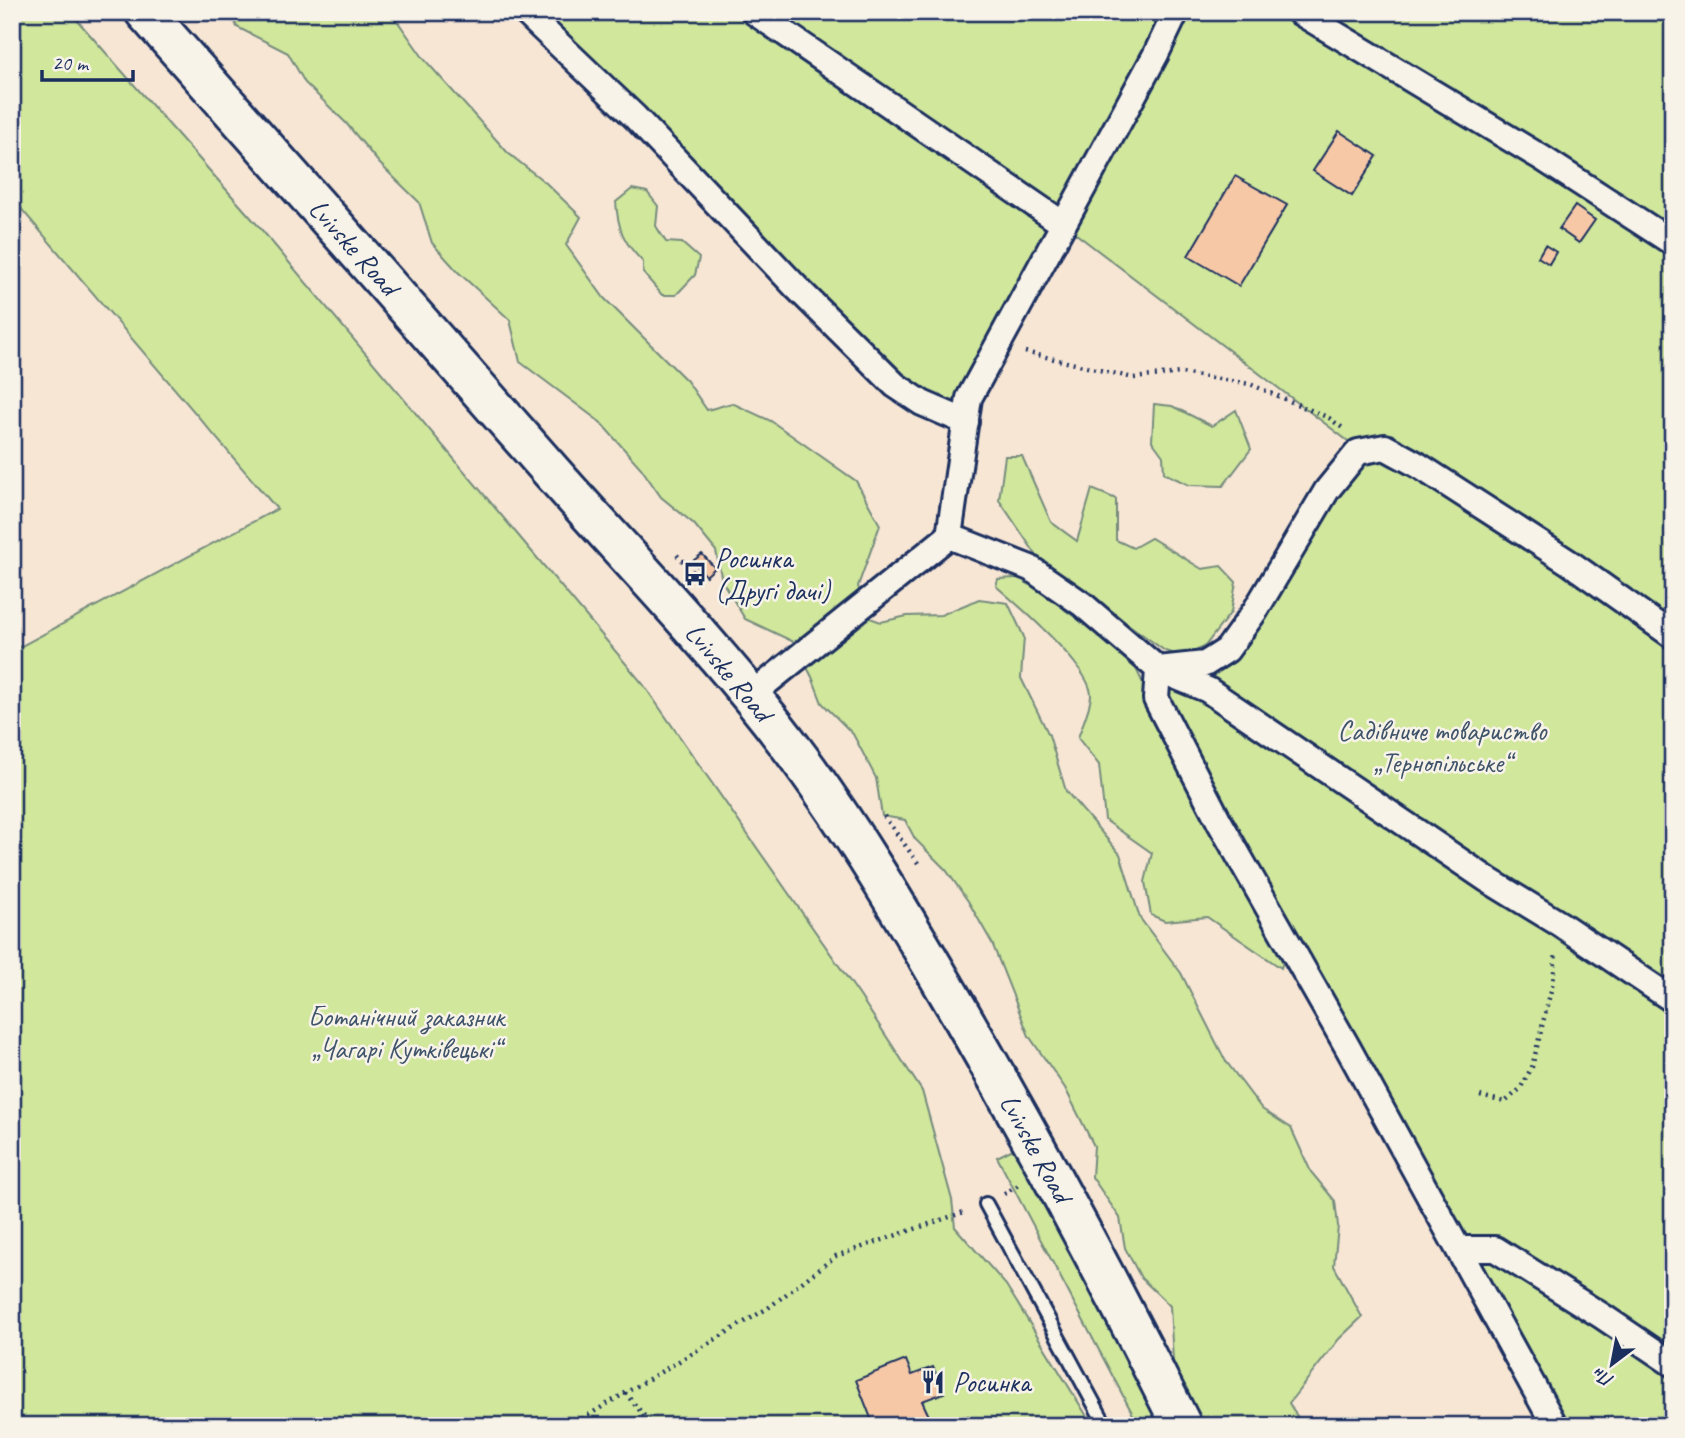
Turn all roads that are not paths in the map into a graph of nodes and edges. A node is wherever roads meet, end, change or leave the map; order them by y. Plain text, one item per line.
1 (145, 12) edge
2 (525, 12) edge
3 (754, 12) edge
4 (1176, 12) edge
5 (1299, 12) edge
6 (1063, 224) junction
7 (1673, 243) edge
8 (965, 422) junction
9 (949, 536) junction
10 (1673, 636) edge
11 (1158, 669) junction
12 (750, 696) junction
13 (1673, 1000) edge
14 (986, 1205) road end
15 (1459, 1249) junction
16 (1673, 1364) edge
17 (1107, 1426) edge
18 (1182, 1426) edge
19 (1555, 1426) edge

1 - 12 highway, Lvivske Road
2 - 8 street
3 - 6 street
4 - 6 street
5 - 7 street
6 - 8 street
8 - 9 street
9 - 11 street
9 - 12 street
10 - 11 street
11 - 13 street
11 - 15 street
12 - 18 highway, Lvivske Road
14 - 17 lane
15 - 16 street
15 - 19 street

